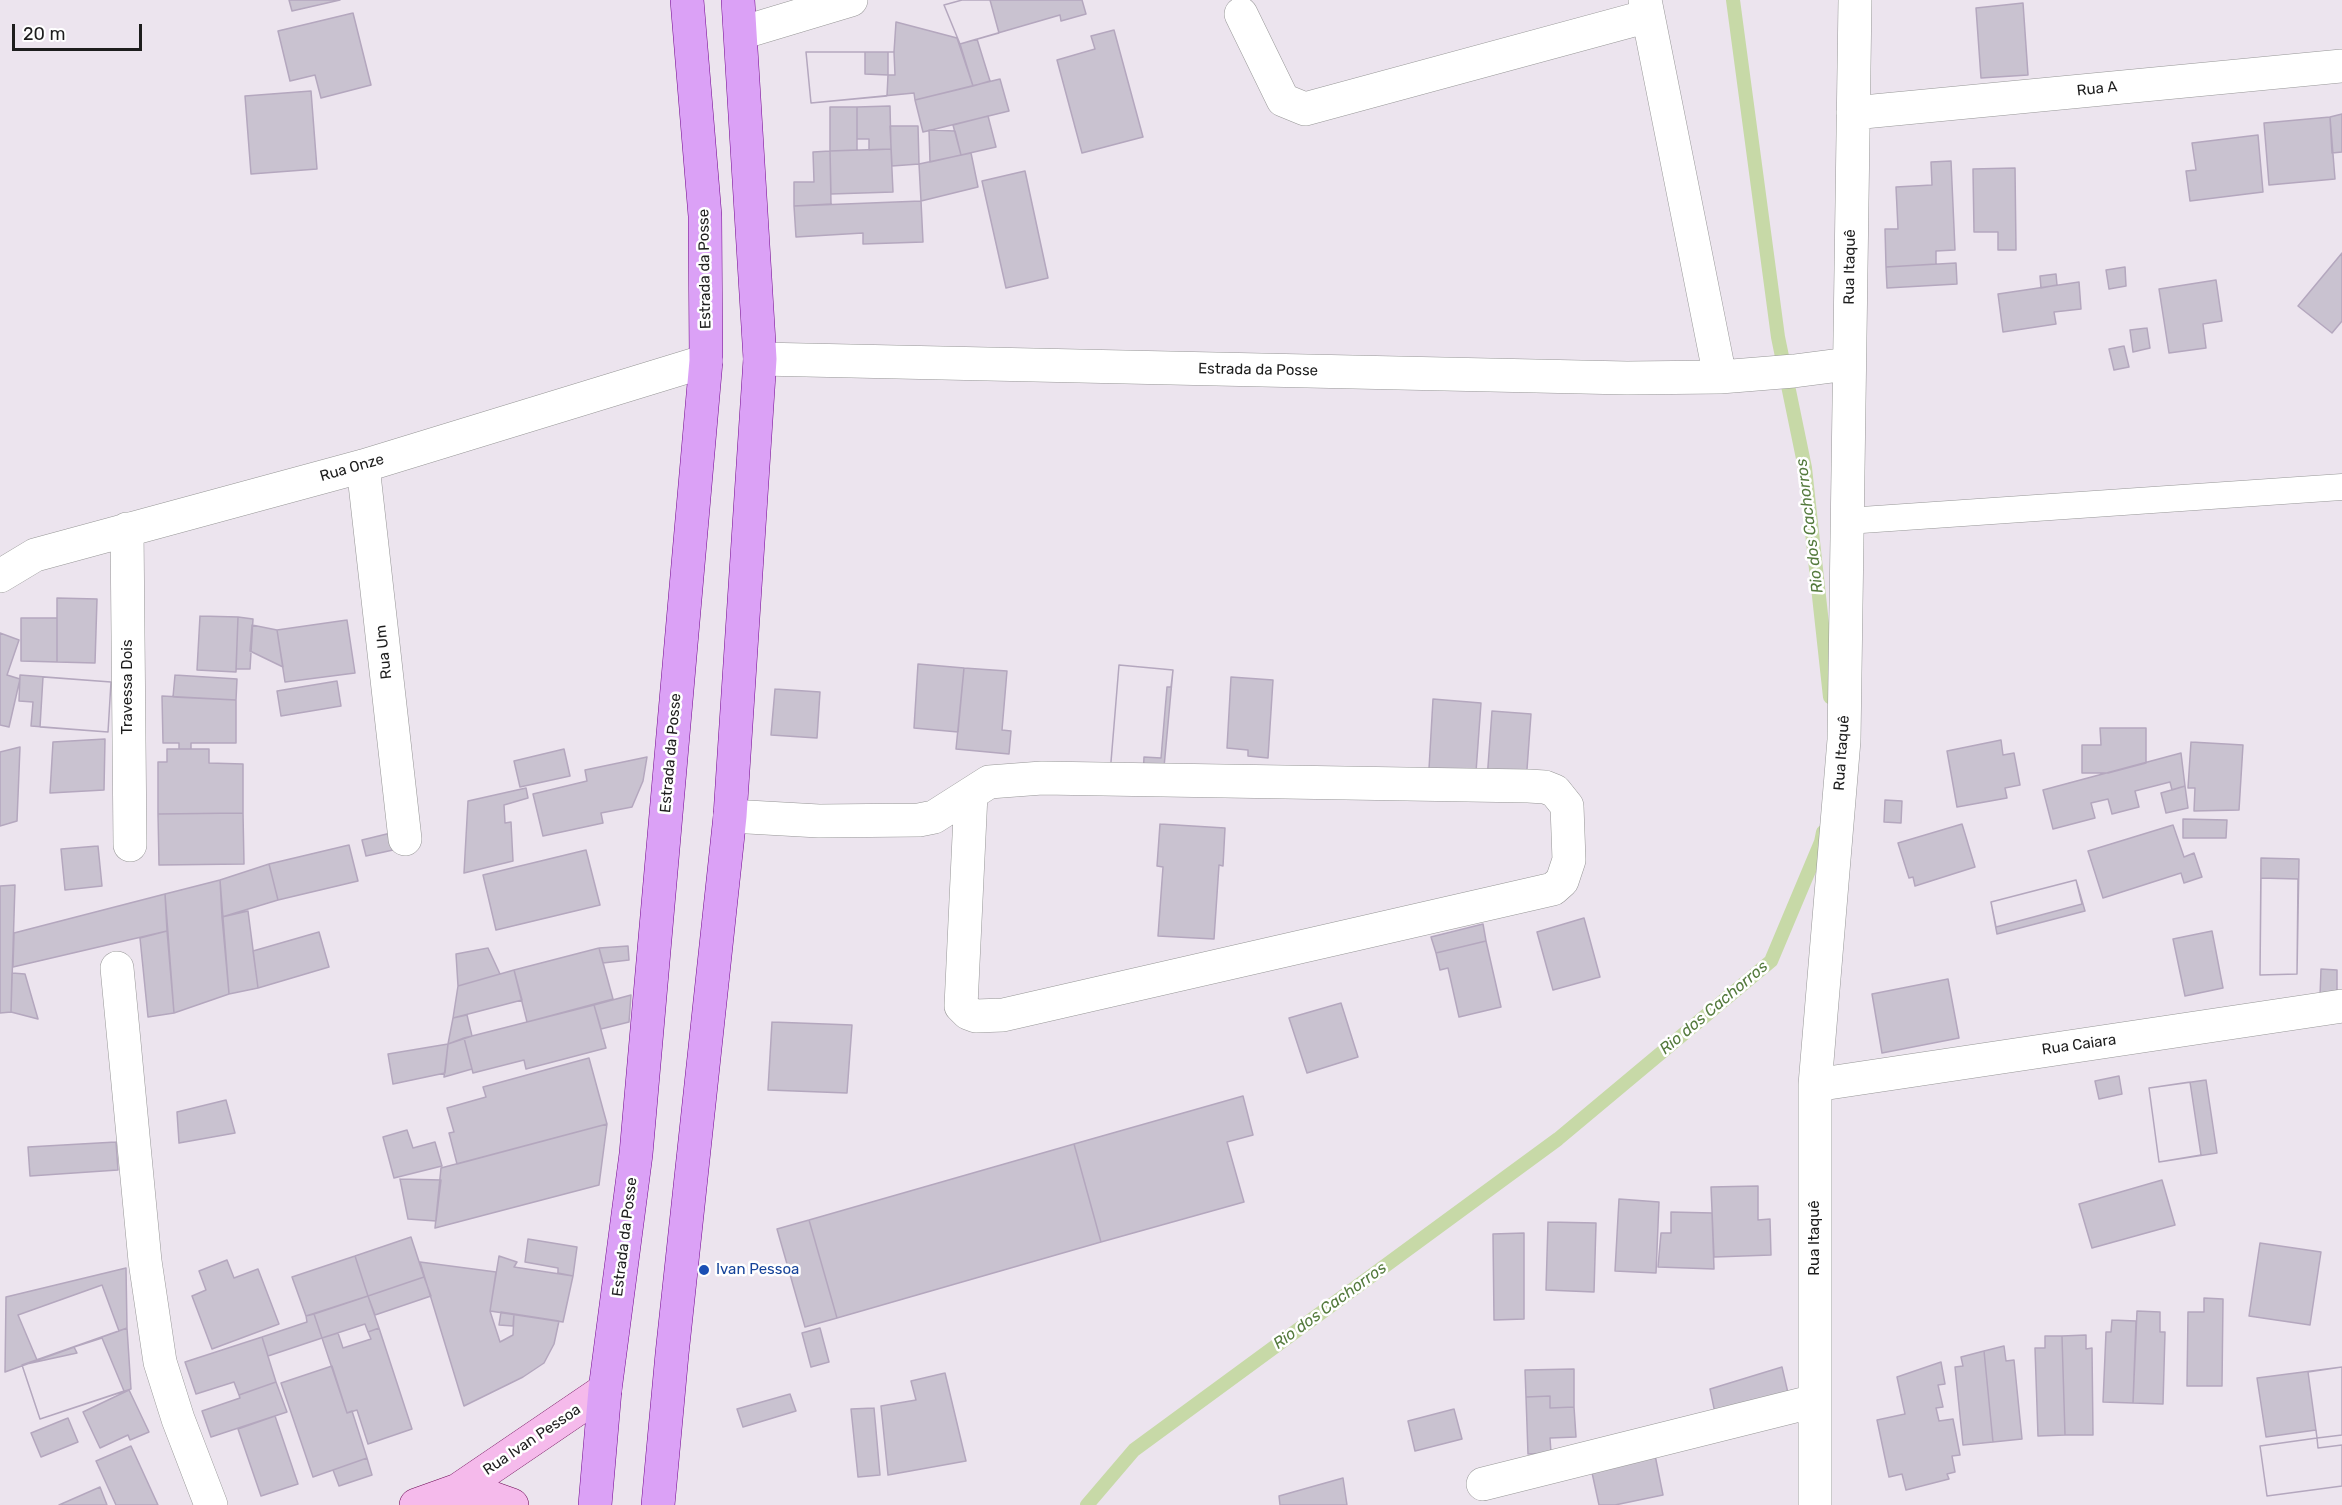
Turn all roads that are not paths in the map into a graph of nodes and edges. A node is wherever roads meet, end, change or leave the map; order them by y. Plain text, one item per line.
1 (687, 0) edge
2 (738, 0) edge
3 (851, 0) edge
4 (1855, 0) edge
5 (1647, 8) edge
6 (1241, 14) dead end
7 (741, 33) junction
8 (2342, 66) edge
9 (1853, 113) junction
10 (760, 359) junction
11 (706, 361) junction
12 (1848, 364) junction
13 (1720, 377) junction
14 (363, 465) junction
15 (2342, 487) edge
16 (1847, 521) junction
17 (127, 529) junction
18 (0, 576) edge
19 (971, 794) junction
20 (730, 816) junction
21 (405, 839) dead end
22 (130, 845) dead end
23 (117, 968) dead end
24 (2342, 1006) edge
25 (1815, 1085) junction
26 (605, 1390) junction
27 (1815, 1401) junction
28 (1483, 1484) dead end
29 (458, 1490) junction
30 (211, 1505) edge
31 (417, 1505) edge
32 (512, 1505) edge
33 (596, 1505) edge
34 (658, 1505) edge
35 (1815, 1505) edge

1 - 11 main road, Estrada da Posse
2 - 7 main road
3 - 7 street
4 - 9 street, Rua Itaquê
5 - 6 street
5 - 13 street
7 - 10 main road
8 - 9 street, Rua A
9 - 12 street, Rua Itaquê
10 - 13 street, Estrada da Posse
10 - 20 main road
11 - 14 street, Rua Onze
11 - 26 main road, Estrada da Posse
12 - 13 street, Estrada da Posse
12 - 16 street, Rua Itaquê
14 - 17 street, Rua Onze
14 - 21 street, Rua Um
15 - 16 lane
16 - 25 street, Rua Itaquê
17 - 18 street, Rua Onze
17 - 22 street, Travessa Dois
19 - 19 street
19 - 20 street
20 - 34 main road
23 - 30 street
24 - 25 street, Rua Caiara
25 - 27 street, Rua Itaquê
26 - 29 street, Rua Ivan Pessoa
26 - 33 main road, Estrada da Posse
27 - 28 street
27 - 35 street, Rua Itaquê
29 - 31 street, Rua Ivan Pessoa
29 - 32 street, Rua Ivan Pessoa

